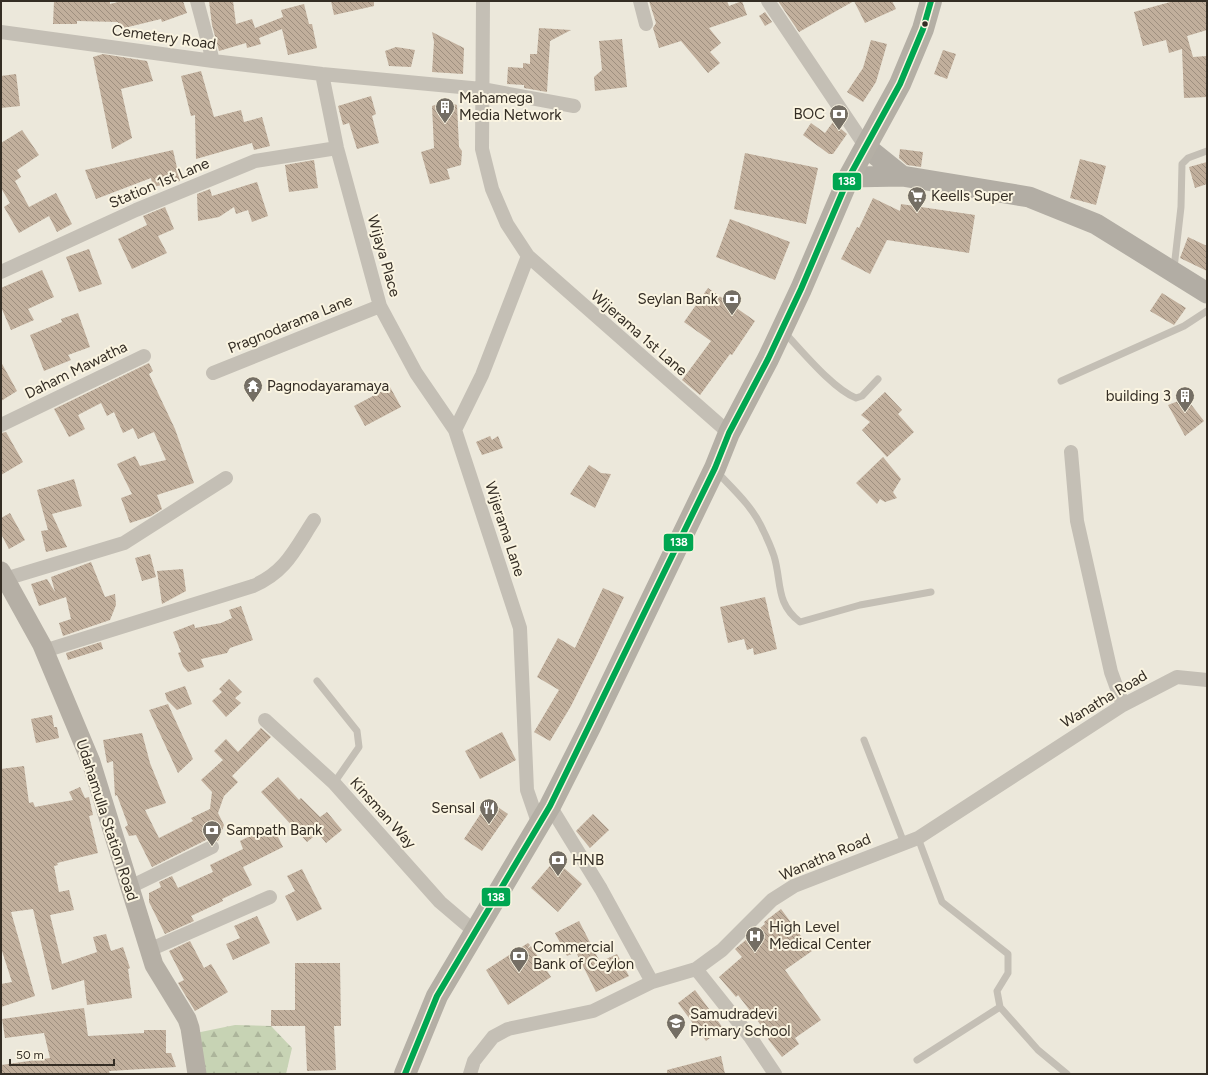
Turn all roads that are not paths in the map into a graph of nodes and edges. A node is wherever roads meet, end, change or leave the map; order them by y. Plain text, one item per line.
1 (197, 1) edge
2 (483, 1) edge
3 (640, 1) edge
4 (768, 1) edge
5 (931, 1) edge
6 (646, 24) dead end
7 (1, 32) edge
8 (213, 62) junction
9 (322, 74) junction
10 (482, 89) junction
11 (574, 106) dead end
12 (866, 147) junction
13 (337, 148) junction
14 (1207, 150) edge
15 (902, 176) junction
16 (849, 177) junction
17 (528, 256) junction
18 (1, 272) edge
19 (1174, 273) junction
20 (1207, 294) edge
21 (380, 306) junction
22 (1207, 311) edge
23 (781, 329) junction
24 (144, 356) dead end
25 (213, 373) dead end
26 (878, 379) dead end
27 (1061, 381) dead end
28 (1, 425) edge
29 (455, 430) junction
30 (729, 433) junction
31 (1071, 452) dead end
32 (715, 468) junction
33 (226, 478) dead end
34 (314, 520) dead end
35 (3, 575) edge
36 (931, 592) dead end
37 (44, 651) junction
38 (1207, 680) edge
39 (317, 681) dead end
40 (1123, 705) junction
41 (265, 720) dead end
42 (864, 740) dead end
43 (334, 783) junction
44 (550, 806) junction
45 (539, 825) junction
46 (918, 838) junction
47 (904, 843) junction
48 (212, 847) dead end
49 (130, 887) junction
50 (270, 897) dead end
51 (474, 931) junction
52 (149, 950) junction
53 (696, 969) junction
54 (652, 982) junction
55 (1000, 1007) junction
56 (917, 1060) dead end
57 (197, 1074) edge
58 (405, 1074) edge
59 (470, 1074) edge
60 (775, 1074) edge
61 (1067, 1074) edge

1 - 8 street
2 - 10 street, Wijerama 1st Lane
3 - 6 street
4 - 12 street
5 - 12 highway
7 - 8 street, Cemetery Road
8 - 9 street, Cemetery Road
9 - 10 street, Cemetery Road
9 - 13 street, Wijaya Place
10 - 11 street, Cemetery Road
10 - 17 street, Wijerama 1st Lane
12 - 15 main road
12 - 16 highway
13 - 18 street, Station 1st Lane
13 - 21 street, Wijaya Place
14 - 19 lane
15 - 16 main road
15 - 19 main road
16 - 23 highway
17 - 29 street
17 - 30 street, Wijerama 1st Lane
19 - 20 main road
21 - 25 street, Pragnodarama Lane
21 - 29 street, Wijaya Place
22 - 27 lane
23 - 26 lane
23 - 30 highway
24 - 28 street, Daham Mawatha
29 - 45 street, Wijerama Lane
30 - 32 highway
31 - 40 street
32 - 36 lane
32 - 44 highway
33 - 35 street
34 - 37 street
35 - 37 street, Udahamulla Station Road
37 - 49 street, Udahamulla Station Road
38 - 40 street, Wanatha Road
39 - 43 lane
40 - 46 street, Wanatha Road
41 - 43 street, Kinsman Way
42 - 47 lane
43 - 51 street, Kinsman Way
44 - 45 highway
44 - 54 street
45 - 51 highway
46 - 47 street, Wanatha Road
46 - 55 lane
47 - 53 street, Wanatha Road
48 - 49 street
49 - 52 street, Udahamulla Station Road
50 - 52 street
51 - 58 highway
52 - 57 street, Udahamulla Station Road
53 - 54 street, Wanatha Road
53 - 60 street
54 - 59 street, Wanatha Road
55 - 56 lane
55 - 61 lane

